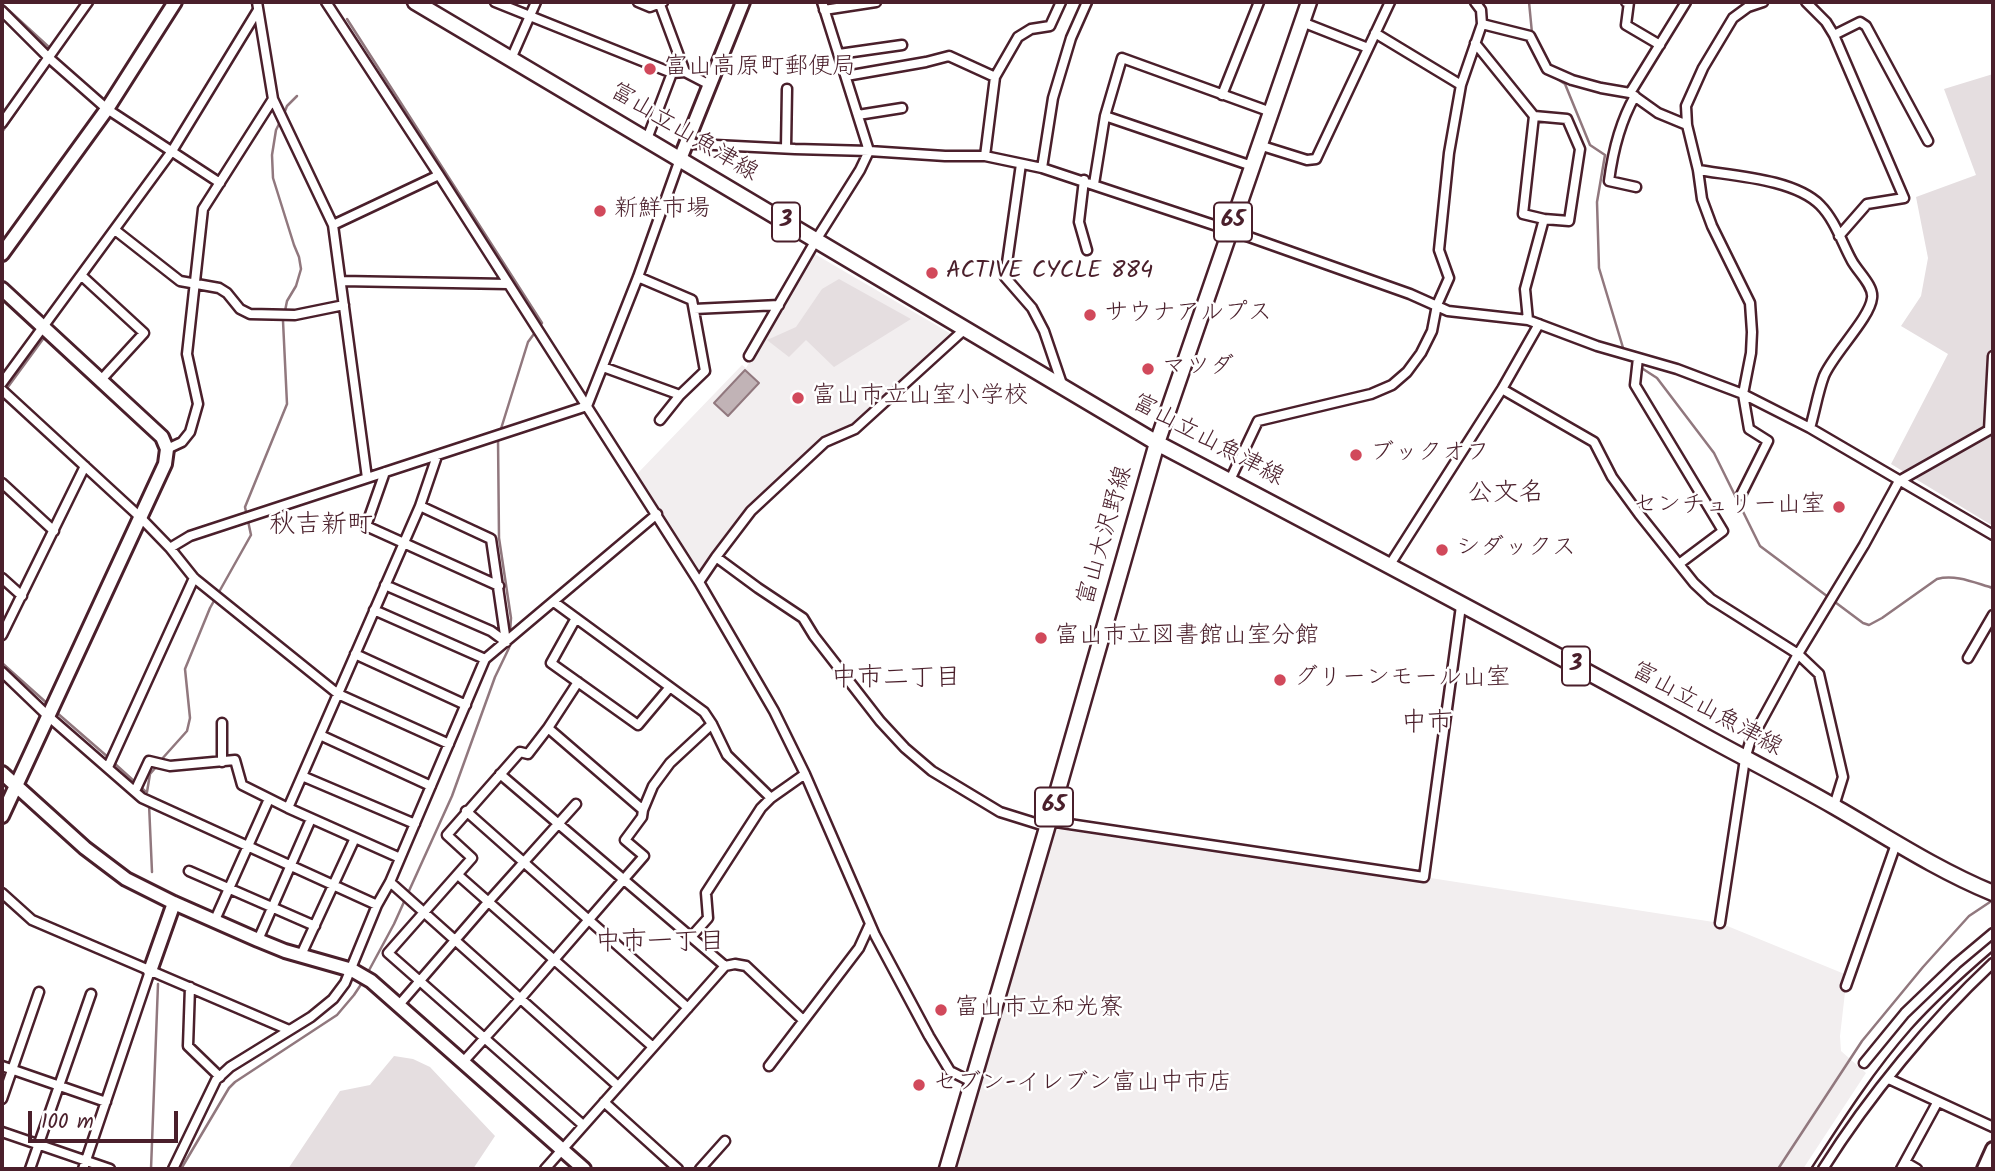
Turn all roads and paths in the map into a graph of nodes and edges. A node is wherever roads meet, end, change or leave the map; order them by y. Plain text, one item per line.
1 (88, 2) edge
2 (175, 2) edge
3 (326, 2) edge
4 (415, 2) edge
5 (495, 2) edge
6 (536, 2) edge
7 (638, 2) edge
8 (661, 2) edge
9 (743, 2) edge
10 (876, 2) edge
11 (1061, 2) edge
12 (1087, 2) edge
13 (1259, 2) edge
14 (1309, 2) edge
15 (1390, 2) edge
16 (1475, 2) edge
17 (1626, 2) edge
18 (1686, 2) edge
19 (1763, 2) edge
20 (1806, 2) edge
21 (859, 3) edge
22 (1746, 5) edge
23 (257, 6) edge
24 (823, 6) edge
25 (2, 11) edge
26 (530, 17) junction
27 (1302, 22) junction
28 (1482, 24) junction
29 (1375, 33) junction
30 (1834, 35) junction
31 (1475, 43) junction
32 (1660, 45) junction
33 (902, 46) dead end
34 (1368, 48) junction
35 (839, 54) junction
36 (49, 58) junction
37 (511, 59) junction
38 (685, 72) junction
39 (671, 73) junction
40 (846, 76) junction
41 (995, 77) junction
42 (710, 85) junction
43 (1461, 85) junction
44 (787, 89) dead end
45 (1633, 94) junction
46 (1222, 95) junction
47 (273, 99) junction
48 (902, 108) dead end
49 (107, 109) junction
50 (5, 110) edge
51 (1271, 112) junction
52 (858, 115) junction
53 (1105, 116) junction
54 (1534, 116) junction
55 (2, 123) edge
56 (1687, 125) junction
57 (647, 139) junction
58 (686, 141) junction
59 (1928, 141) dead end
60 (1259, 145) junction
61 (786, 148) junction
62 (172, 151) junction
63 (869, 151) junction
64 (985, 156) junction
65 (680, 159) junction
66 (1021, 163) junction
67 (1252, 166) junction
68 (1042, 168) junction
69 (1698, 170) junction
70 (439, 174) junction
71 (1084, 180) junction
72 (220, 183) junction
73 (1094, 184) junction
74 (1636, 187) dead end
75 (1544, 219) junction
76 (333, 225) junction
77 (115, 230) junction
78 (1230, 230) junction
79 (1839, 236) junction
80 (816, 240) junction
81 (1087, 250) dead end
82 (2, 254) edge
83 (82, 276) junction
84 (638, 277) junction
85 (341, 281) junction
86 (194, 283) junction
87 (508, 284) junction
88 (2, 289) edge
89 (344, 305) junction
90 (779, 305) junction
91 (1437, 305) junction
92 (694, 309) junction
93 (1528, 320) junction
94 (1539, 324) junction
95 (966, 328) junction
96 (44, 329) junction
97 (749, 356) dead end
98 (1993, 356) edge
99 (1638, 358) junction
100 (603, 367) junction
101 (100, 381) junction
102 (2, 383) edge
103 (1063, 388) junction
104 (1502, 389) junction
105 (2, 390) edge
106 (1743, 394) junction
107 (680, 395) junction
108 (587, 406) junction
109 (660, 420) dead end
110 (1810, 428) junction
111 (1157, 443) junction
112 (167, 449) junction
113 (437, 456) junction
114 (85, 466) junction
115 (385, 472) junction
116 (367, 478) junction
117 (1230, 480) junction
118 (1899, 481) junction
119 (2, 483) edge
120 (1741, 495) dead end
121 (419, 506) junction
122 (657, 514) junction
123 (140, 517) junction
124 (54, 531) junction
125 (1993, 535) edge
126 (403, 543) junction
127 (170, 548) junction
128 (716, 557) junction
129 (1679, 564) junction
130 (1389, 566) junction
131 (2, 578) edge
132 (194, 578) junction
133 (699, 582) junction
134 (385, 586) junction
135 (499, 586) junction
136 (22, 596) junction
137 (554, 602) junction
138 (1461, 606) junction
139 (374, 610) junction
140 (1993, 615) edge
141 (576, 618) junction
142 (2, 635) edge
143 (506, 642) junction
144 (355, 654) junction
145 (1798, 654) junction
146 (1968, 658) dead end
147 (485, 659) junction
148 (2, 671) edge
149 (578, 682) junction
150 (670, 687) junction
151 (338, 694) junction
152 (466, 705) junction
153 (48, 716) junction
154 (222, 723) dead end
155 (712, 724) junction
156 (548, 728) junction
157 (320, 735) junction
158 (449, 744) junction
159 (1745, 759) junction
160 (222, 762) junction
161 (108, 767) junction
162 (2, 773) edge
163 (500, 774) junction
164 (805, 774) junction
165 (302, 776) junction
166 (16, 786) junction
167 (431, 786) junction
168 (135, 791) junction
169 (771, 798) junction
170 (269, 799) junction
171 (576, 804) dead end
172 (1834, 806) junction
173 (288, 808) junction
174 (643, 810) junction
175 (466, 811) junction
176 (2, 816) edge
177 (311, 818) junction
178 (559, 823) junction
179 (415, 824) junction
180 (1049, 824) junction
181 (355, 838) junction
182 (1896, 844) junction
183 (248, 846) junction
184 (400, 858) junction
185 (523, 863) junction
186 (291, 866) junction
187 (189, 871) dead end
188 (458, 875) junction
189 (623, 880) junction
190 (390, 882) junction
191 (333, 885) junction
192 (229, 888) junction
193 (2, 893) edge
194 (1993, 893) edge
195 (489, 901) junction
196 (174, 904) junction
197 (377, 905) junction
198 (272, 908) junction
199 (423, 913) junction
200 (588, 920) junction
201 (214, 922) junction
202 (1720, 923) dead end
203 (870, 924) junction
204 (315, 926) junction
205 (1993, 933) edge
206 (691, 937) junction
207 (258, 940) junction
208 (455, 940) junction
209 (301, 955) junction
210 (554, 959) junction
211 (1993, 963) edge
212 (725, 967) junction
213 (352, 970) junction
214 (150, 971) junction
215 (420, 980) junction
216 (1846, 986) dead end
217 (190, 987) junction
218 (39, 992) dead end
219 (91, 994) dead end
220 (520, 999) junction
221 (398, 1006) junction
222 (688, 1008) junction
223 (803, 1020) junction
224 (289, 1030) junction
225 (485, 1037) junction
226 (653, 1047) junction
227 (463, 1062) junction
228 (1864, 1063) dead end
229 (2, 1066) edge
230 (769, 1066) dead end
231 (12, 1069) junction
232 (220, 1077) junction
233 (1889, 1080) junction
234 (972, 1082) junction
235 (59, 1086) junction
236 (618, 1086) junction
237 (2, 1099) edge
238 (106, 1102) junction
239 (604, 1102) junction
240 (1937, 1103) junction
241 (583, 1125) junction
242 (1993, 1127) edge
243 (2, 1132) edge
244 (724, 1141) dead end
245 (38, 1145) junction
246 (1993, 1149) edge
247 (562, 1150) junction
248 (84, 1165) edge
249 (1903, 1166) edge
250 (30, 1169) edge
251 (110, 1169) edge
252 (173, 1169) edge
253 (545, 1169) edge
254 (584, 1169) edge
255 (678, 1169) edge
256 (700, 1169) edge
257 (947, 1169) edge
258 (1823, 1169) edge
259 (1917, 1169) edge
260 (1984, 1169) edge

1 - 36 street
2 - 49 street
3 - 70 street
4 - 37 main road, 富山立山魚津線 / 3
5 - 26 street
6 - 26 street
7 - 8 street
8 - 38 street
9 - 42 street
10 - 21 street
11 - 41 street
12 - 68 street
13 - 46 street
14 - 27 main road, 富山大沢野線 / 65
15 - 29 street
16 - 28 street
17 - 32 street
18 - 32 street
19 - 22 street
20 - 30 street
21 - 24 street
22 - 56 street
23 - 47 street
23 - 62 street
24 - 35 street
25 - 36 street
26 - 37 street
26 - 39 street
27 - 34 street
27 - 51 main road, 富山大沢野線 / 65
28 - 31 street
28 - 45 street
29 - 34 street
29 - 43 street
30 - 59 street
30 - 79 street
31 - 43 street
31 - 54 street
32 - 45 street
33 - 35 street
34 - 60 street
35 - 40 street
36 - 49 street
36 - 50 street
37 - 57 main road, 富山立山魚津線 / 3
38 - 39 street
38 - 42 street
39 - 57 street
40 - 41 street
40 - 52 street
41 - 64 street
42 - 58 street
43 - 91 street
44 - 61 street
45 - 56 street
45 - 74 street
46 - 51 street
46 - 53 street
47 - 72 street
47 - 76 street
48 - 52 street
49 - 62 street
49 - 82 street
50 - 55 street
51 - 60 main road, 富山大沢野線 / 65
52 - 63 street
53 - 67 street
53 - 73 street
54 - 75 street
54 - 75 street
56 - 69 street
57 - 65 main road, 富山立山魚津線 / 3
58 - 61 street
58 - 65 street
60 - 67 main road, 富山大沢野線 / 65
61 - 63 street
62 - 72 street
62 - 77 street
63 - 64 street
63 - 80 street
64 - 66 street
65 - 80 main road, 富山立山魚津線 / 3
65 - 84 street
66 - 68 street
66 - 103 street
67 - 78 main road, 富山大沢野線 / 65
68 - 71 street
69 - 79 street
69 - 106 street
70 - 76 street
70 - 87 street
71 - 73 street
71 - 81 street
72 - 86 street
73 - 78 street
75 - 93 street
76 - 85 street
77 - 83 street
77 - 86 street
78 - 91 street
78 - 111 main road, 富山大沢野線 / 65
79 - 110 street
80 - 90 street
80 - 95 main road, 富山立山魚津線 / 3
83 - 96 street
83 - 101 street
84 - 92 street
84 - 100 street
85 - 87 street
85 - 89 street
86 - 89 street
86 - 112 street
87 - 108 street
88 - 96 street
89 - 116 street
90 - 92 street
90 - 97 street
91 - 93 street
91 - 117 street
92 - 107 street
93 - 94 street
94 - 99 street
94 - 104 street
95 - 103 main road, 富山立山魚津線 / 3
95 - 128 street
96 - 101 street
96 - 102 street
98 - 118 street
99 - 106 street
99 - 129 street
100 - 107 street
100 - 108 street
101 - 112 street
103 - 111 main road, 富山立山魚津線 / 3
104 - 129 street
104 - 130 street
105 - 114 street
106 - 110 street
106 - 120 street
107 - 109 street
108 - 113 street
108 - 122 street
110 - 118 street
111 - 117 main road, 富山立山魚津線 / 3
111 - 180 main road, 富山大沢野線 / 65
112 - 123 street
113 - 115 street
113 - 121 street
114 - 123 street
114 - 124 street
115 - 116 street
115 - 126 street
116 - 127 street
117 - 130 main road, 富山立山魚津線 / 3
118 - 125 street
118 - 145 street
119 - 124 street
121 - 126 street
121 - 135 street
122 - 133 street
122 - 137 street
123 - 127 street
123 - 153 street
124 - 136 street
126 - 134 street
126 - 135 street
127 - 132 street
128 - 133 street
128 - 180 street
129 - 145 street
130 - 138 main road, 富山立山魚津線 / 3
131 - 136 street
132 - 151 street
132 - 161 street
133 - 164 street
134 - 139 street
134 - 143 street
135 - 143 street
136 - 142 street
137 - 141 street
137 - 143 street
138 - 159 main road, 富山立山魚津線 / 3
138 - 180 street
139 - 144 street
139 - 147 street
140 - 146 street
141 - 149 street
141 - 150 street
143 - 147 street
144 - 151 street
144 - 152 street
145 - 159 street
145 - 172 street
147 - 152 street
148 - 153 street
149 - 150 street
149 - 156 street
150 - 155 street
151 - 157 street
151 - 158 street
152 - 158 street
153 - 161 street
153 - 166 street
154 - 160 street
155 - 169 street
155 - 174 street
156 - 163 street
156 - 174 street
157 - 165 street
157 - 167 street
158 - 167 street
159 - 172 main road, 富山立山魚津線 / 3
159 - 202 street
160 - 168 street
160 - 170 street
161 - 168 street
162 - 166 street
163 - 175 street
163 - 178 street
164 - 169 street
164 - 203 street
165 - 173 street
165 - 179 street
166 - 176 street
166 - 196 street
167 - 179 street
168 - 183 street
169 - 206 street
170 - 173 street
170 - 183 street
171 - 178 street
172 - 182 main road, 富山立山魚津線 / 3
173 - 177 street
174 - 189 street
175 - 185 street
175 - 188 street
177 - 181 street
177 - 186 street
178 - 185 street
178 - 189 street
179 - 184 street
180 - 234 main road, 富山大沢野線 / 65
181 - 184 street
181 - 191 street
182 - 194 main road, 富山立山魚津線 / 3
182 - 216 street
183 - 186 street
183 - 192 street
184 - 190 street
185 - 195 street
185 - 200 street
186 - 191 street
186 - 198 street
187 - 192 street
188 - 195 street
188 - 199 street
189 - 200 street
189 - 206 street
190 - 197 street
190 - 199 street
191 - 197 street
191 - 204 street
192 - 198 street
192 - 201 street
193 - 214 street
195 - 208 street
195 - 210 street
196 - 201 street
196 - 214 street
197 - 213 street
198 - 204 street
198 - 207 street
199 - 208 street
199 - 215 street
200 - 210 street
200 - 222 street
201 - 207 street
203 - 223 street
203 - 234 street
204 - 209 street
205 - 228 street
206 - 212 street
207 - 209 street
208 - 215 street
208 - 220 street
209 - 213 street
210 - 220 street
210 - 226 street
211 - 233 street
212 - 222 street
212 - 223 street
213 - 221 street
213 - 224 street
214 - 217 street
214 - 238 street
215 - 221 street
215 - 225 street
217 - 224 street
217 - 232 street
218 - 231 street
219 - 235 street
220 - 225 street
220 - 236 street
221 - 227 street
222 - 226 street
223 - 230 street
224 - 232 street
225 - 227 street
225 - 241 street
226 - 236 street
227 - 247 street
229 - 231 street
231 - 235 street
231 - 237 street
232 - 252 street
233 - 240 street
233 - 258 street
234 - 257 main road, 富山大沢野線 / 65
235 - 238 street
235 - 245 street
236 - 239 street
238 - 248 street
239 - 241 street
239 - 255 street
240 - 242 street
240 - 249 street
241 - 247 street
243 - 245 street
244 - 256 street
245 - 248 street
245 - 250 street
246 - 260 street
247 - 253 street
247 - 254 street
248 - 251 street
249 - 259 street

